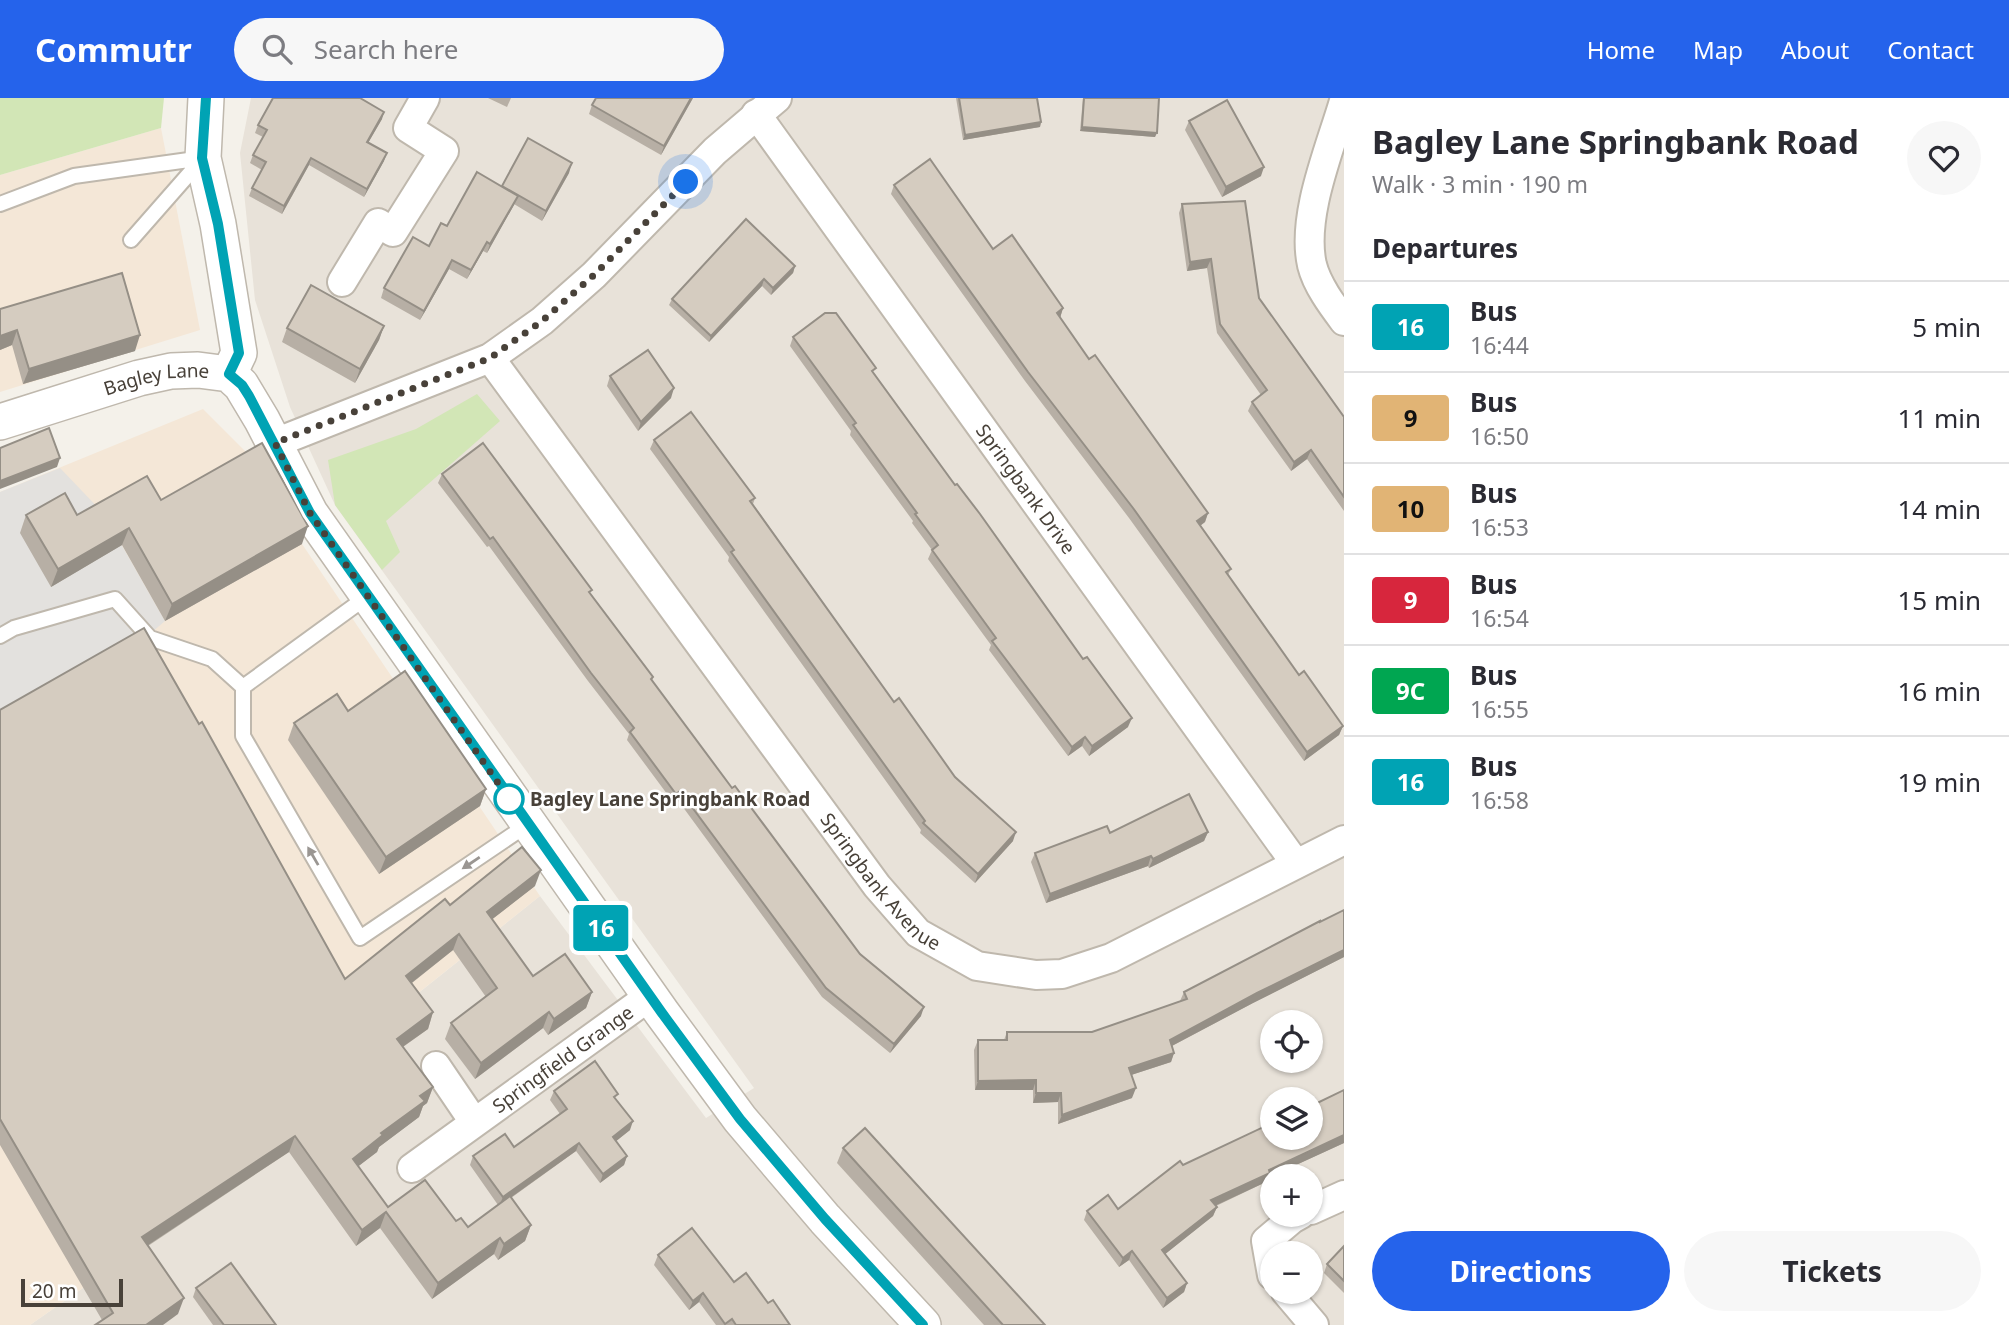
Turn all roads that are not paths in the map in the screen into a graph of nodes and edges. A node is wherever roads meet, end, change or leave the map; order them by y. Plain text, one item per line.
1 (206, 98) edge
2 (425, 98) edge
3 (1344, 102) edge
4 (766, 106) edge
5 (202, 158) junction
6 (0, 204) edge
7 (131, 240) dead end
8 (342, 282) dead end
9 (1344, 321) edge
10 (490, 358) junction
11 (229, 374) junction
12 (0, 422) edge
13 (275, 443) junction
14 (357, 603) junction
15 (0, 636) edge
16 (243, 687) junction
17 (527, 825) junction
18 (1344, 840) edge
19 (1296, 864) junction
20 (650, 996) junction
21 (436, 1066) dead end
22 (474, 1122) junction
23 (412, 1168) dead end
24 (1344, 1195) edge
25 (1323, 1205) edge
26 (1283, 1227) edge
27 (1266, 1241) edge
28 (1296, 1304) edge
29 (923, 1325) edge
30 (1314, 1325) edge

1 - 5 street
2 - 8 street
3 - 9 street
4 - 10 street
4 - 19 street, Springbank Drive
5 - 6 lane
5 - 7 lane
5 - 11 street
10 - 13 street
10 - 19 street, Springbank Avenue
11 - 12 street, Bagley Lane
11 - 13 street, Bagley Lane
13 - 14 street, Bagley Lane
14 - 16 lane
14 - 17 street, Bagley Lane
15 - 16 lane
17 -> 16 lane
17 - 20 street, Bagley Lane
18 - 19 street, Springbank Avenue
20 - 22 street, Springfield Grange
20 - 29 street, Bagley Lane
21 - 22 street, Springfield Grange
22 - 23 street, Springfield Grange
24 - 25 street
26 - 27 street
28 - 30 street

